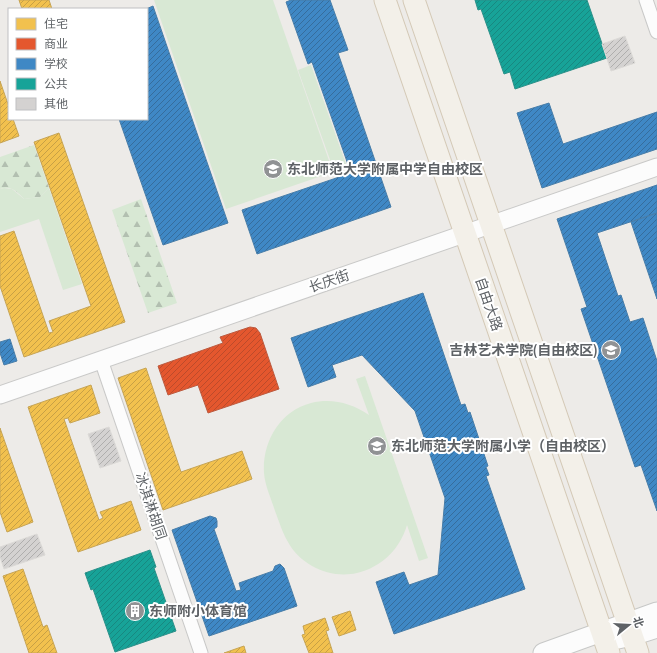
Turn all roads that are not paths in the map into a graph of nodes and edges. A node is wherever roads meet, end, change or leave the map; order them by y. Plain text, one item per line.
1 (385, 0) edge
2 (414, 0) edge
3 (646, 0) edge
4 (657, 32) edge
5 (657, 167) edge
6 (491, 225) junction
7 (466, 234) junction
8 (101, 360) junction
9 (0, 395) edge
10 (657, 612) edge
11 (657, 628) edge
12 (632, 637) edge
13 (605, 642) edge
14 (201, 653) edge
15 (543, 653) edge
16 (571, 653) edge

1 - 7 main road, 自由大路
2 - 6 main road, 自由大路
3 - 4 street
5 - 6 street, 长庆街
6 - 7 street, 长庆街
6 - 12 main road, 自由大路
7 - 8 street, 长庆街
7 - 13 main road, 自由大路
8 - 9 street, 长庆街
8 - 14 street, 冰淇淋胡同
10 - 12 main road
11 - 12 main road
12 - 13 main road
13 - 15 main road
13 - 16 main road

